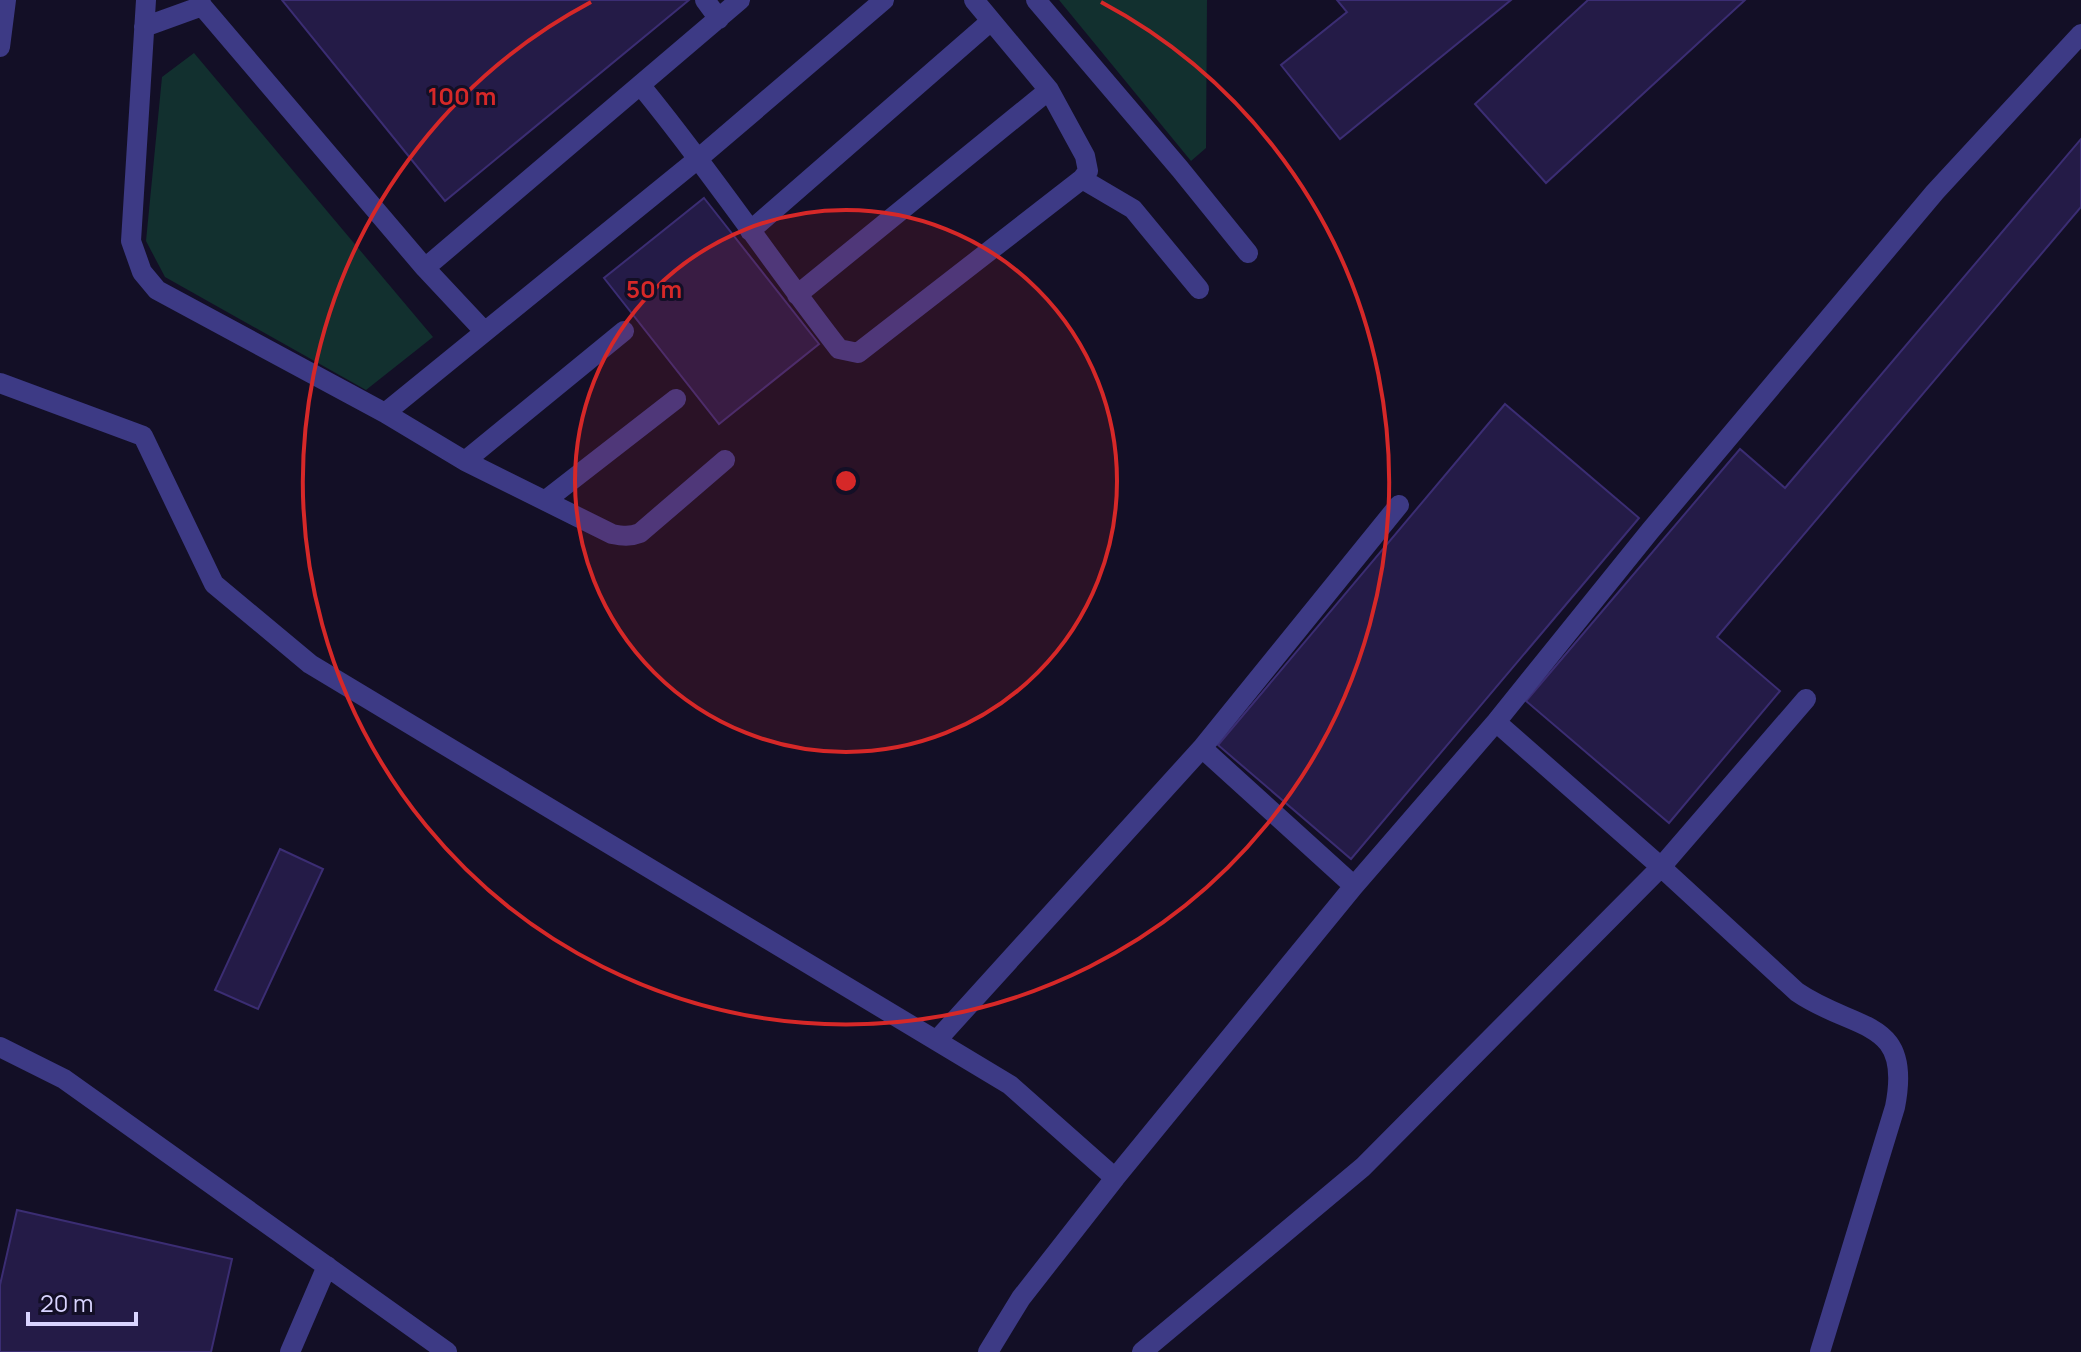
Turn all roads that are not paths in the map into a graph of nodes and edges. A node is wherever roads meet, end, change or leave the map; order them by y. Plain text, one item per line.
1 (6, 0) edge
2 (146, 0) edge
3 (705, 0) edge
4 (740, 0) edge
5 (884, 0) edge
6 (974, 0) edge
7 (1036, 0) edge
8 (201, 3) edge
9 (719, 19) junction
10 (991, 21) junction
11 (144, 27) junction
12 (2081, 34) edge
13 (0, 47) edge
14 (641, 86) junction
15 (1049, 90) junction
16 (699, 158) junction
17 (1082, 179) junction
18 (750, 231) junction
19 (1248, 253) dead end
20 (425, 268) junction
21 (1199, 289) dead end
22 (797, 295) junction
23 (484, 331) junction
24 (624, 331) dead end
25 (0, 383) edge
26 (676, 399) dead end
27 (385, 413) junction
28 (725, 460) dead end
29 (465, 461) junction
30 (546, 500) junction
31 (1399, 505) dead end
32 (1806, 699) dead end
33 (1496, 722) junction
34 (1202, 748) junction
35 (1661, 867) junction
36 (1354, 886) junction
37 (937, 1040) junction
38 (0, 1047) edge
39 (1115, 1178) junction
40 (327, 1266) junction
41 (290, 1352) edge
42 (447, 1352) edge
43 (988, 1352) edge
44 (1142, 1352) edge
45 (1820, 1352) edge

1 - 13 street
2 - 11 street
3 - 9 street
4 - 9 street
5 - 16 street
6 - 10 street
7 - 19 street
8 - 11 street
8 - 20 street
9 - 14 street
10 - 15 street
10 - 18 street
11 - 27 street
12 - 33 street
14 - 16 street
14 - 20 street
15 - 17 street
15 - 22 street
16 - 18 street
16 - 23 street
17 - 21 street
17 - 22 street
18 - 22 street
20 - 23 street
23 - 27 street
24 - 29 street
25 - 37 street
26 - 30 street
27 - 29 street
28 - 30 street
29 - 30 street
31 - 34 street
32 - 35 street
33 - 35 street
33 - 36 street
34 - 36 street
34 - 37 street
35 - 44 street
35 - 45 street
36 - 39 street
37 - 39 street
38 - 40 street
39 - 43 street
40 - 41 street
40 - 42 street

